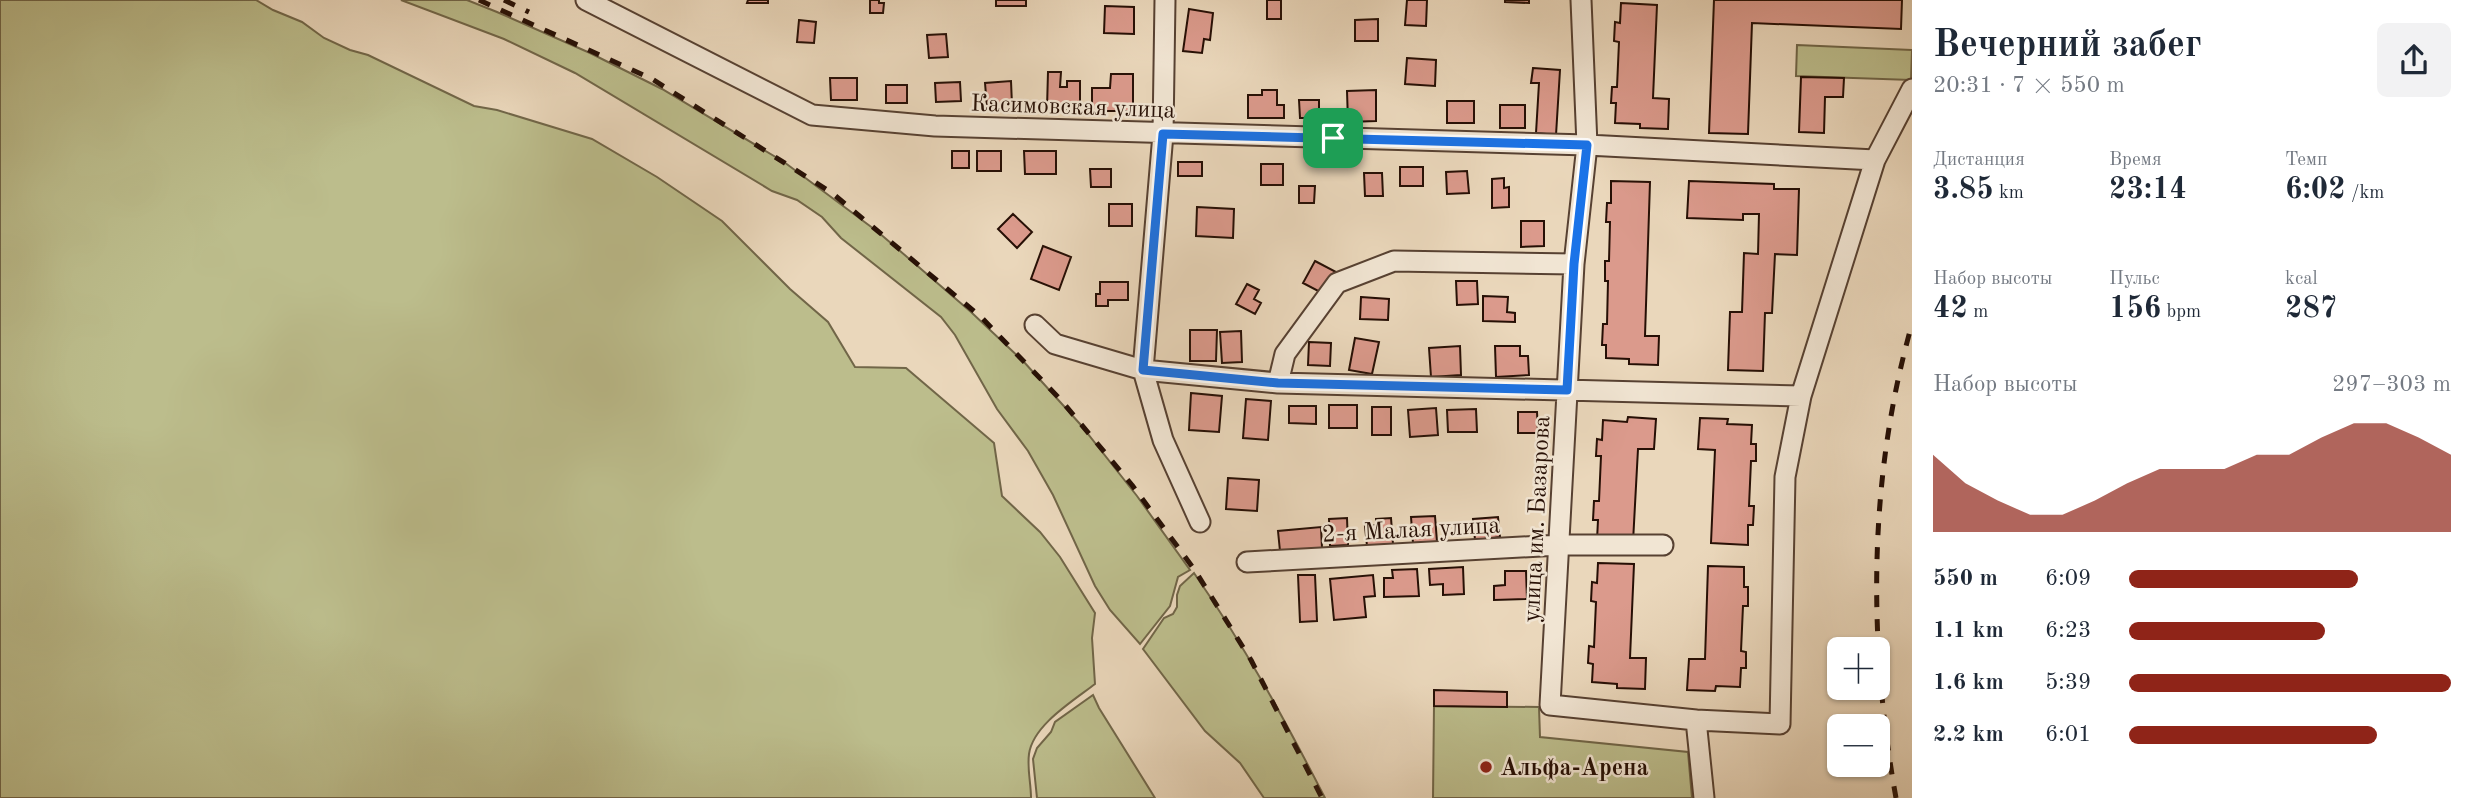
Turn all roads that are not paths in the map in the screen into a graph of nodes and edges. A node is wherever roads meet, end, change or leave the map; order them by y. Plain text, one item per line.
1 (586, 0) edge
2 (1165, 0) edge
3 (1581, 0) edge
4 (1912, 89) edge
5 (1163, 134) junction
6 (1587, 145) junction
7 (1875, 160) junction
8 (1574, 264) junction
9 (1035, 325) dead end
10 (1143, 370) junction
11 (1278, 383) junction
12 (1567, 390) junction
13 (1801, 396) junction
14 (1200, 522) dead end
15 (1559, 545) junction
16 (1663, 545) dead end
17 (1247, 562) dead end
18 (1696, 720) junction
19 (1704, 798) edge

1 - 5 street, Касимовская улица
2 - 5 street
3 - 6 street, улица им. Базарова
4 - 7 street
5 - 6 street, Касимовская улица
5 - 10 street
6 - 7 street, Касимовская улица
6 - 8 street, улица им. Базарова
7 - 13 street
8 - 11 street
8 - 12 street, улица им. Базарова
9 - 10 street
10 - 11 street
10 - 14 street
11 - 12 street
12 - 13 street
12 - 15 street, улица им. Базарова
13 - 18 street
15 - 16 street, 2-я Малая улица
15 - 17 street, 2-я Малая улица
15 - 18 street, улица им. Базарова
18 - 19 street

